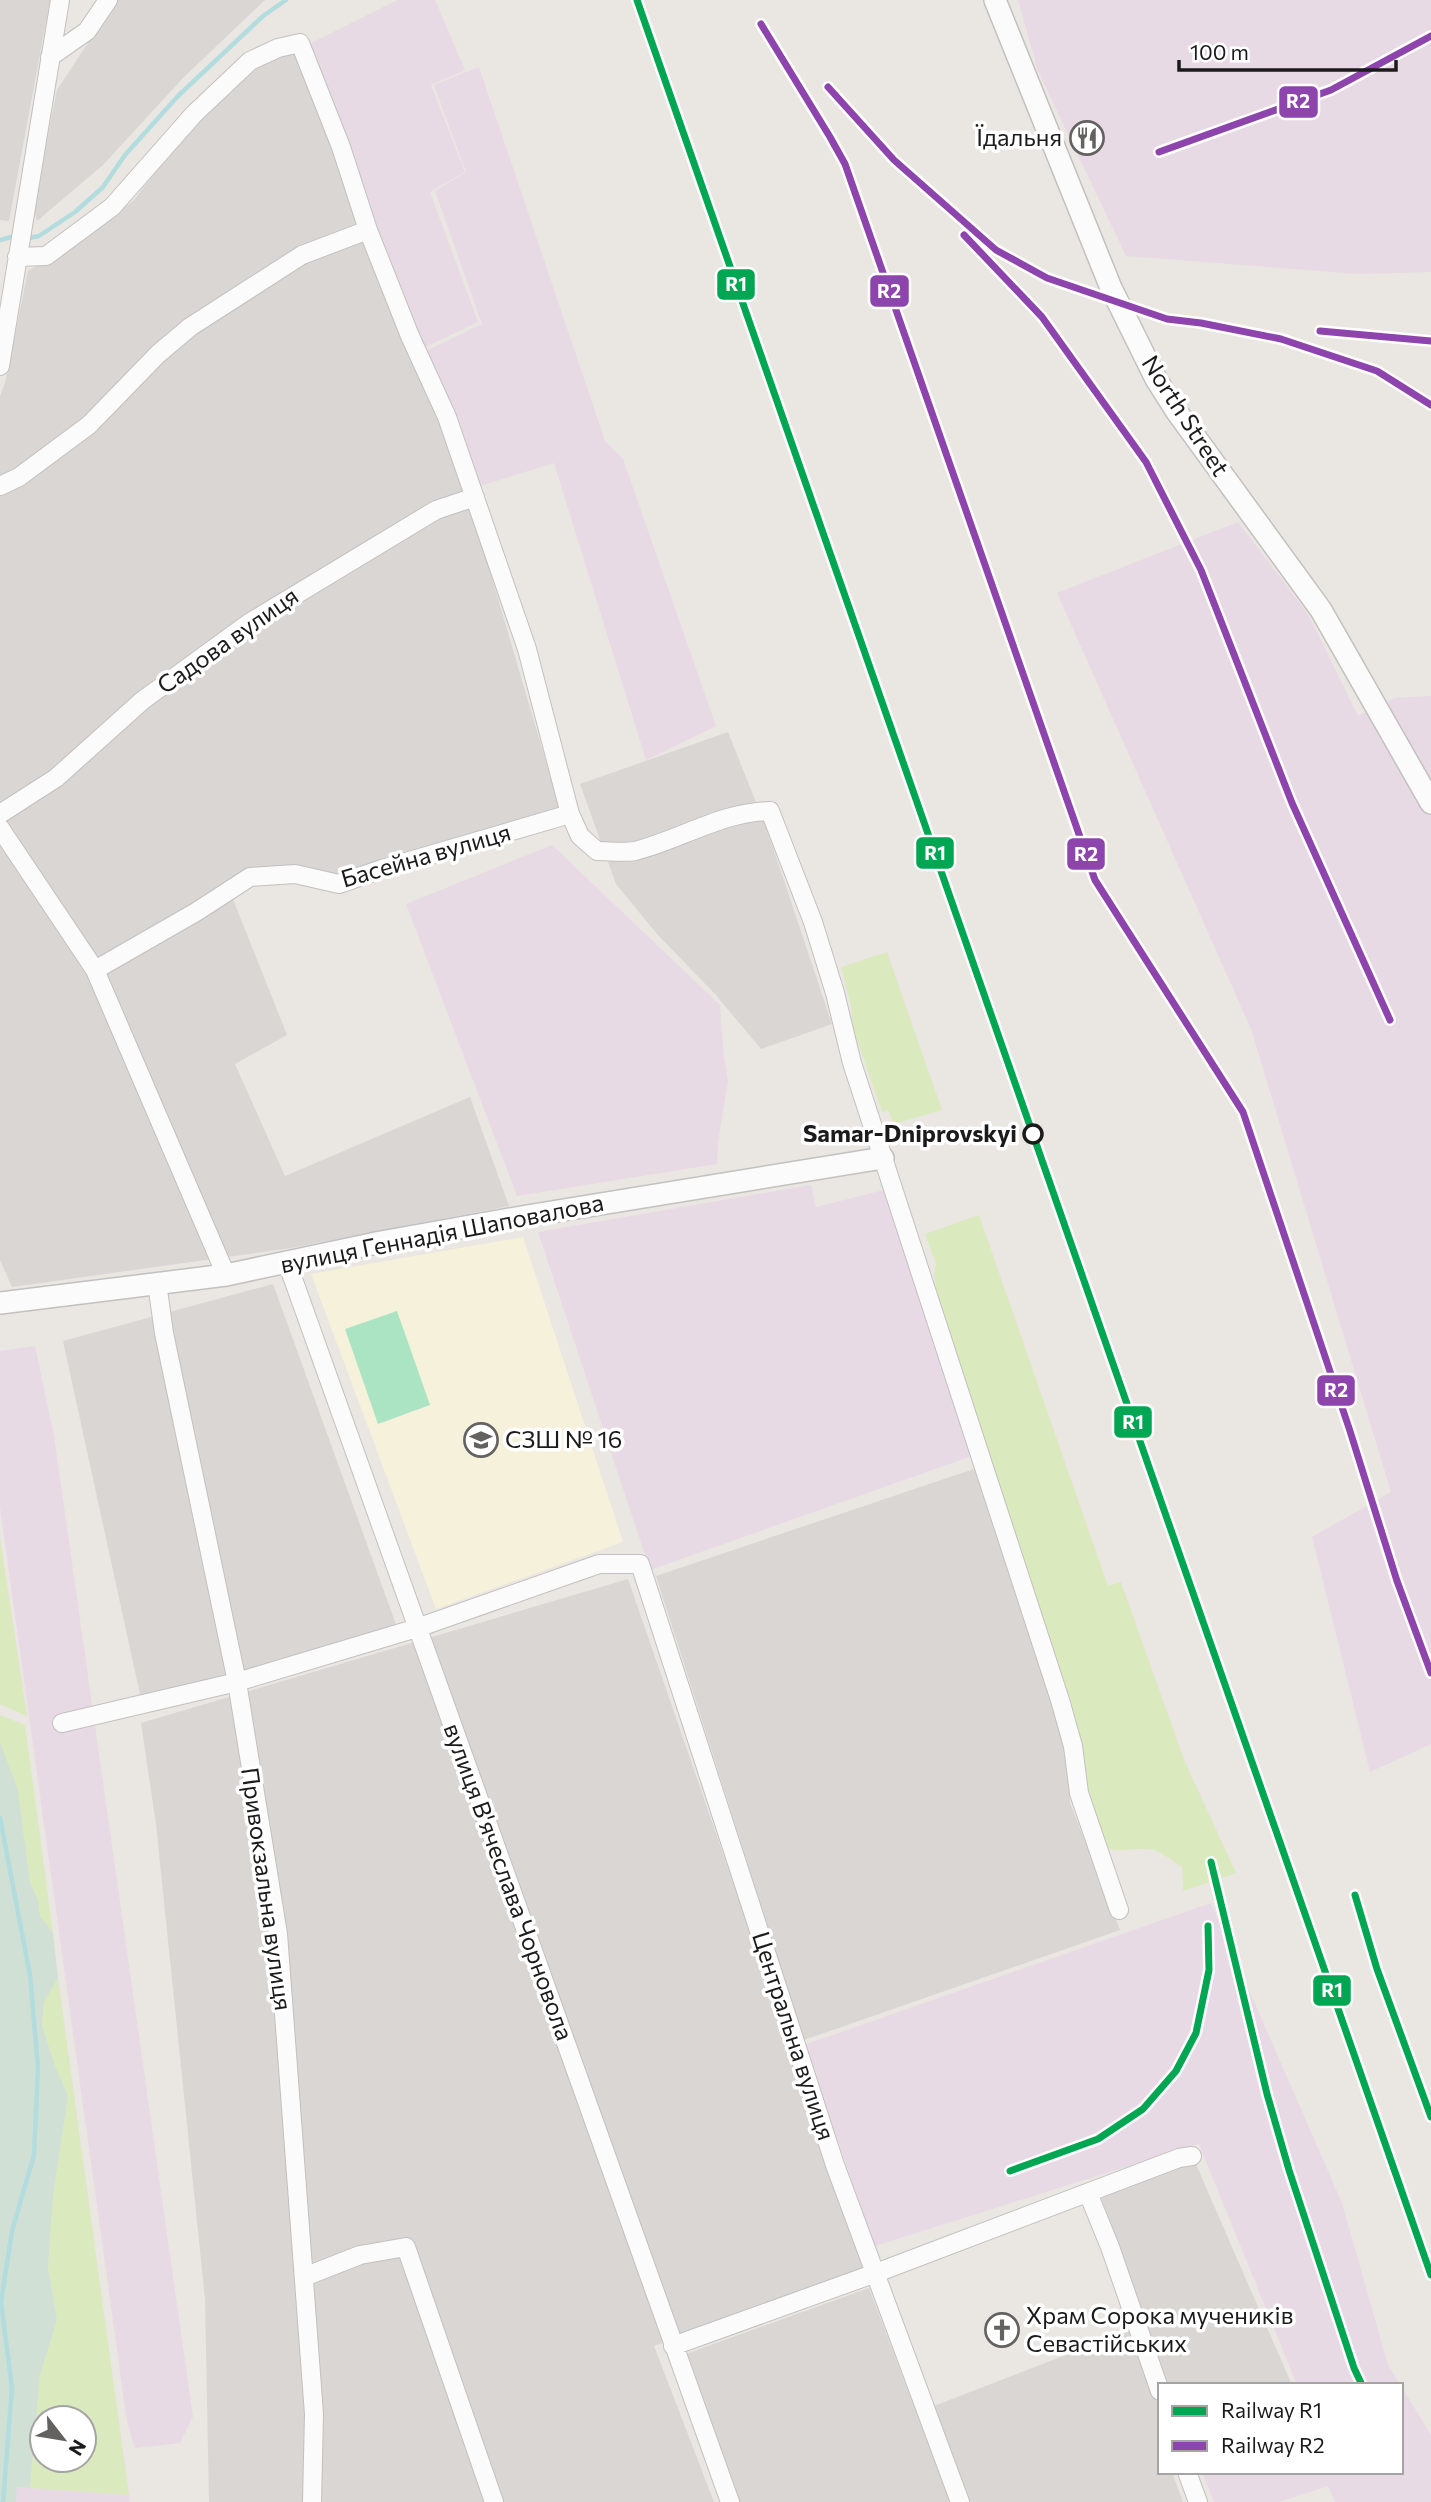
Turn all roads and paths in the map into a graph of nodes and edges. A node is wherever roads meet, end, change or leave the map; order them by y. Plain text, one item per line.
1 (60, 0) edge
2 (108, 0) edge
3 (995, 0) edge
4 (50, 57) junction
5 (368, 230) junction
6 (19, 244) junction
7 (0, 366) edge
8 (0, 486) edge
9 (475, 497) junction
10 (1431, 803) edge
11 (0, 814) edge
12 (570, 814) junction
13 (0, 828) edge
14 (95, 970) junction
15 (883, 1158) junction
16 (287, 1262) junction
17 (226, 1275) junction
18 (157, 1283) junction
19 (1, 1299) edge
20 (417, 1628) junction
21 (237, 1682) junction
22 (62, 1723) dead end
23 (1119, 1910) dead end
24 (1192, 2156) dead end
25 (1088, 2193) junction
26 (876, 2273) junction
27 (304, 2277) junction
28 (673, 2346) junction
29 (1158, 2385) edge
30 (1188, 2474) edge
31 (312, 2502) edge
32 (494, 2502) edge
33 (730, 2502) edge
34 (960, 2502) edge
35 (1198, 2502) edge

1 - 4 street
2 - 4 street
3 - 10 street, North Street
4 - 6 street
5 - 6 street
5 - 8 street
5 - 9 street
6 - 7 street
9 - 11 street, Садова вулиця
9 - 12 street
12 - 14 street, Басейна вулиця
12 - 15 street
13 - 14 street
14 - 17 street
15 - 16 street, вулиця Геннадія Шаповалова
15 - 23 street
16 - 17 street, вулиця Геннадія Шаповалова
16 - 20 street, вулиця В'ячеслава Чорновола
17 - 18 street, вулиця Геннадія Шаповалова
18 - 19 street, вулиця Геннадія Шаповалова
18 - 21 street, Привокзальна вулиця
20 - 21 street
20 - 26 street, Центральна вулиця
20 - 28 street, вулиця В'ячеслава Чорновола
21 - 22 street
21 - 27 street, Привокзальна вулиця
24 - 25 street
25 - 26 street
25 - 29 street
26 - 28 street
26 - 34 street, Центральна вулиця
27 - 31 street, Привокзальна вулиця
27 - 32 street
28 - 33 street, вулиця В'ячеслава Чорновола
30 - 35 street

